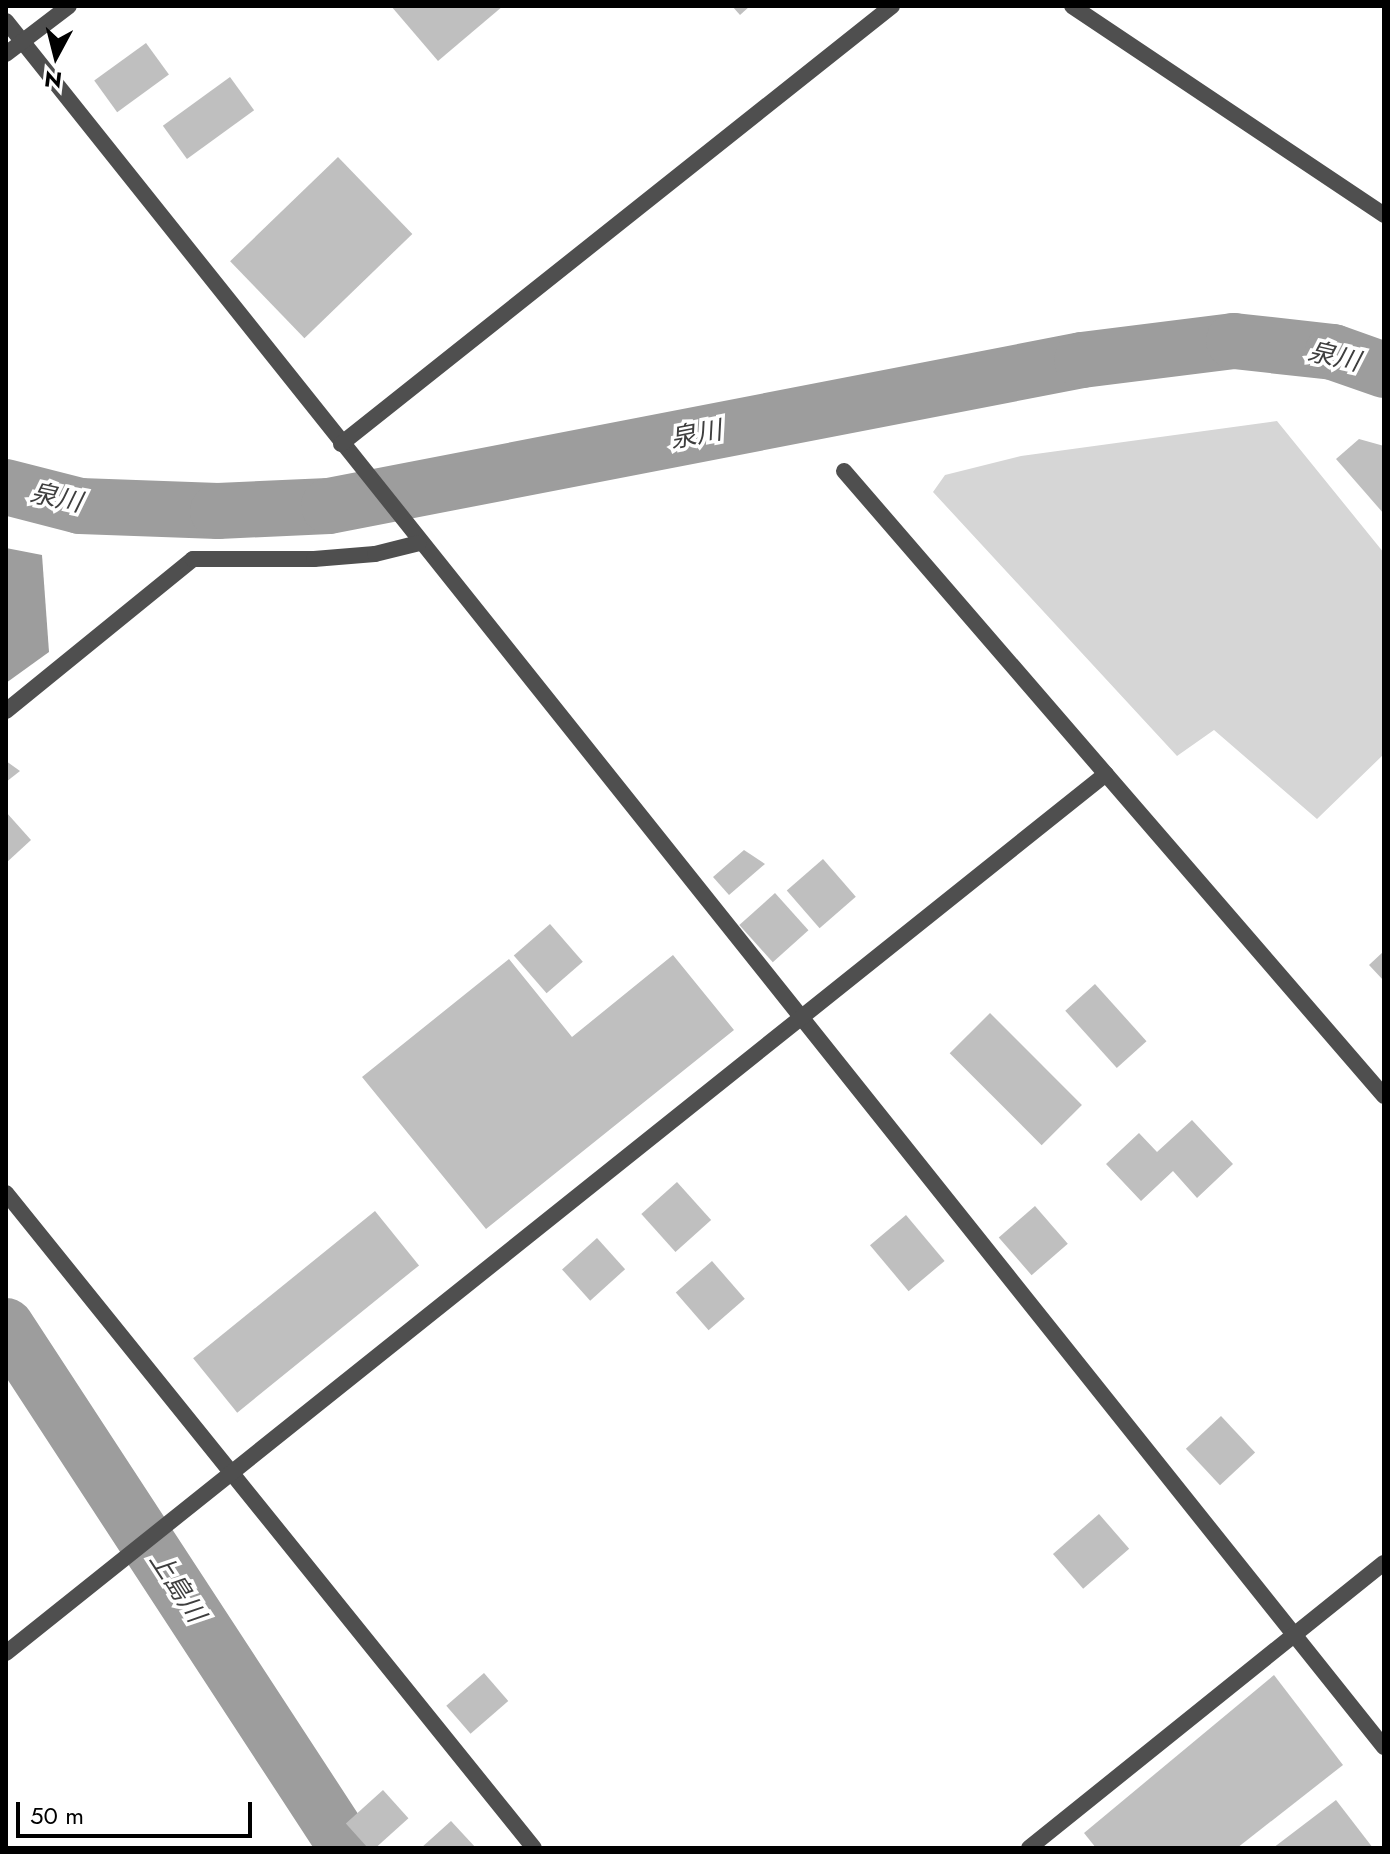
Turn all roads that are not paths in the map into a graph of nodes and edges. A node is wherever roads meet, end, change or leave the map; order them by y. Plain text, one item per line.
1 (69, 6) edge
2 (892, 6) edge
3 (1072, 6) edge
4 (6, 21) edge
5 (22, 42) junction
6 (6, 54) edge
7 (1384, 215) edge
8 (341, 444) junction
9 (844, 471) dead end
10 (419, 543) junction
11 (6, 711) edge
12 (1106, 774) junction
13 (797, 1016) junction
14 (1384, 1096) edge
15 (6, 1193) edge
16 (227, 1472) junction
17 (1384, 1563) edge
18 (1295, 1634) junction
19 (6, 1653) edge
20 (1384, 1747) edge
21 (534, 1848) edge
22 (1029, 1848) edge

1 - 5 street
2 - 8 street
3 - 7 street
4 - 5 street
5 - 6 street
5 - 8 street
8 - 10 street
9 - 12 street
10 - 11 street
10 - 13 street
12 - 13 street
12 - 14 street
13 - 16 street
13 - 18 street
15 - 16 street
16 - 19 street
16 - 21 street
17 - 18 street
18 - 20 street
18 - 22 street

